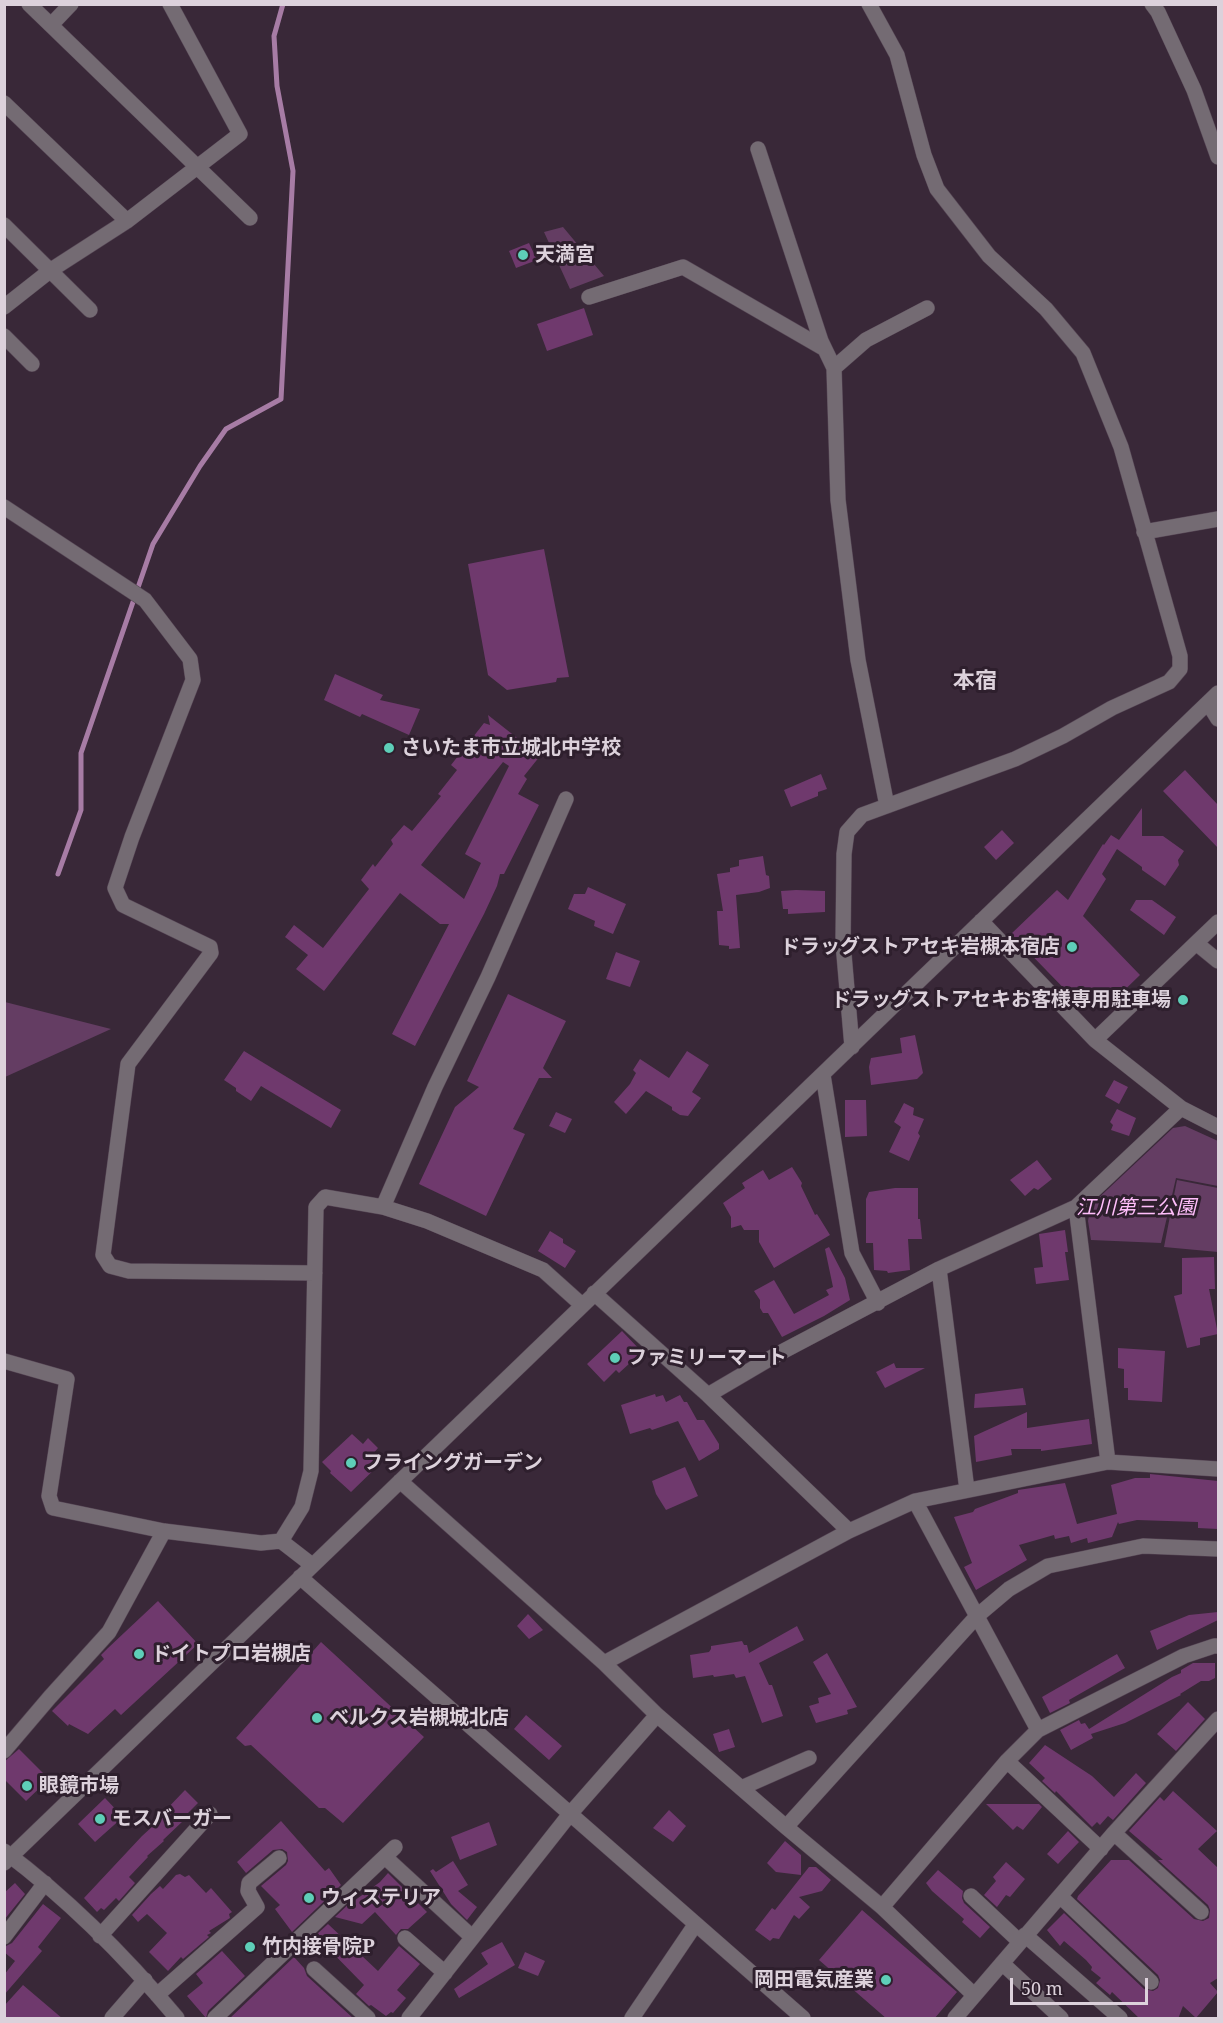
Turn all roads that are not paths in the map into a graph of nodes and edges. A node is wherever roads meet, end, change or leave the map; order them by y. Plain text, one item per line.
1 (29, 4) edge
2 (71, 4) edge
3 (170, 4) edge
4 (869, 4) edge
5 (1152, 4) edge
6 (51, 25) junction
7 (4, 104) edge
8 (758, 149) dead end
9 (1218, 157) edge
10 (196, 167) junction
11 (250, 219) dead end
12 (127, 221) junction
13 (4, 225) edge
14 (51, 270) junction
15 (589, 297) dead end
16 (4, 307) edge
17 (927, 308) dead end
18 (90, 310) dead end
19 (4, 336) edge
20 (825, 350) junction
21 (32, 364) dead end
22 (834, 368) junction
23 (4, 507) edge
24 (1218, 519) edge
25 (1144, 532) junction
26 (1213, 698) edge
27 (1218, 719) edge
28 (566, 799) dead end
29 (887, 806) junction
30 (981, 921) junction
31 (1218, 922) edge
32 (1196, 943) junction
33 (1218, 962) edge
34 (1095, 1040) junction
35 (852, 1047) junction
36 (823, 1075) junction
37 (1181, 1108) junction
38 (1218, 1127) edge
39 (383, 1207) junction
40 (1076, 1207) junction
41 (939, 1269) junction
42 (315, 1273) junction
43 (594, 1293) junction
44 (878, 1303) junction
45 (582, 1305) junction
46 (4, 1360) edge
47 (708, 1395) junction
48 (1108, 1461) junction
49 (1218, 1469) edge
50 (400, 1481) junction
51 (967, 1490) junction
52 (915, 1501) junction
53 (164, 1531) junction
54 (849, 1531) junction
55 (281, 1541) junction
56 (1218, 1549) edge
57 (312, 1565) junction
58 (300, 1577) junction
59 (977, 1616) junction
60 (1218, 1646) edge
61 (604, 1663) junction
62 (657, 1715) junction
63 (1218, 1719) edge
64 (1038, 1730) junction
65 (4, 1750) edge
66 (808, 1758) dead end
67 (1007, 1761) junction
68 (741, 1788) junction
69 (210, 1814) dead end
70 (570, 1814) junction
71 (786, 1827) junction
72 (1114, 1833) junction
73 (1101, 1849) junction
74 (7, 1857) edge
75 (279, 1858) dead end
76 (45, 1883) junction
77 (971, 1896) dead end
78 (1061, 1897) junction
79 (882, 1907) junction
80 (1202, 1912) dead end
81 (695, 1924) junction
82 (100, 1936) junction
83 (4, 1937) edge
84 (472, 1937) junction
85 (405, 1938) dead end
86 (1023, 1939) junction
87 (1002, 1963) junction
88 (314, 1969) dead end
89 (445, 1973) junction
90 (145, 1980) junction
91 (1151, 1982) dead end
92 (157, 1995) junction
93 (974, 1995) junction
94 (958, 2018) edge
95 (112, 2019) edge
96 (177, 2019) edge
97 (215, 2019) edge
98 (368, 2019) edge
99 (410, 2019) edge
100 (632, 2019) edge
101 (803, 2019) edge
102 (1061, 2019) edge
103 (1120, 2019) edge

1 - 6 street
2 - 6 street
3 - 10 street
4 - 25 street
5 - 9 street
6 - 10 street
7 - 12 street
8 - 20 street
10 - 11 street
10 - 12 street
12 - 14 street
13 - 14 street
14 - 16 street
14 - 18 street
15 - 20 street
17 - 22 street
19 - 21 street
20 - 22 street
22 - 29 street
23 - 42 street
24 - 25 street
25 - 29 street
26 - 27 street
26 - 30 street
28 - 39 street
29 - 35 street
30 - 34 street
30 - 35 street
31 - 32 street
32 - 33 street
32 - 34 street
34 - 37 street
35 - 36 street
36 - 43 street
36 - 44 street
37 - 38 street
37 - 40 street
39 - 42 street
39 - 45 street
40 - 41 street
40 - 48 street
41 - 44 street
41 - 51 street
42 - 55 street
43 - 45 street
43 - 47 street
44 - 47 street
45 - 50 street
46 - 53 street
47 - 54 street
48 - 49 street
48 - 51 street
50 - 57 street
50 - 61 street
51 - 52 street
52 - 54 street
52 - 59 street
53 - 55 street
53 - 65 street
54 - 61 street
55 - 57 street
56 - 59 street
57 - 58 street
58 - 70 street
58 - 74 street
59 - 64 street
59 - 71 street
60 - 64 street
61 - 62 street
62 - 68 street
62 - 70 street
63 - 72 street
64 - 67 street
66 - 68 street
67 - 73 street
67 - 79 street
68 - 71 street
69 - 82 street
70 - 81 street
70 - 84 street
71 - 79 street
72 - 73 street
72 - 80 street
73 - 78 street
74 - 76 street
75 - 92 street
76 - 82 street
76 - 83 street
77 - 86 street
78 - 86 street
78 - 91 street
79 - 93 street
81 - 100 street
81 - 101 street
82 - 90 street
84 - 89 street
84 - 97 street
85 - 89 street
86 - 87 street
86 - 103 street
87 - 93 street
87 - 102 street
88 - 98 street
89 - 99 street
90 - 92 street
90 - 95 street
92 - 96 street
93 - 94 street

